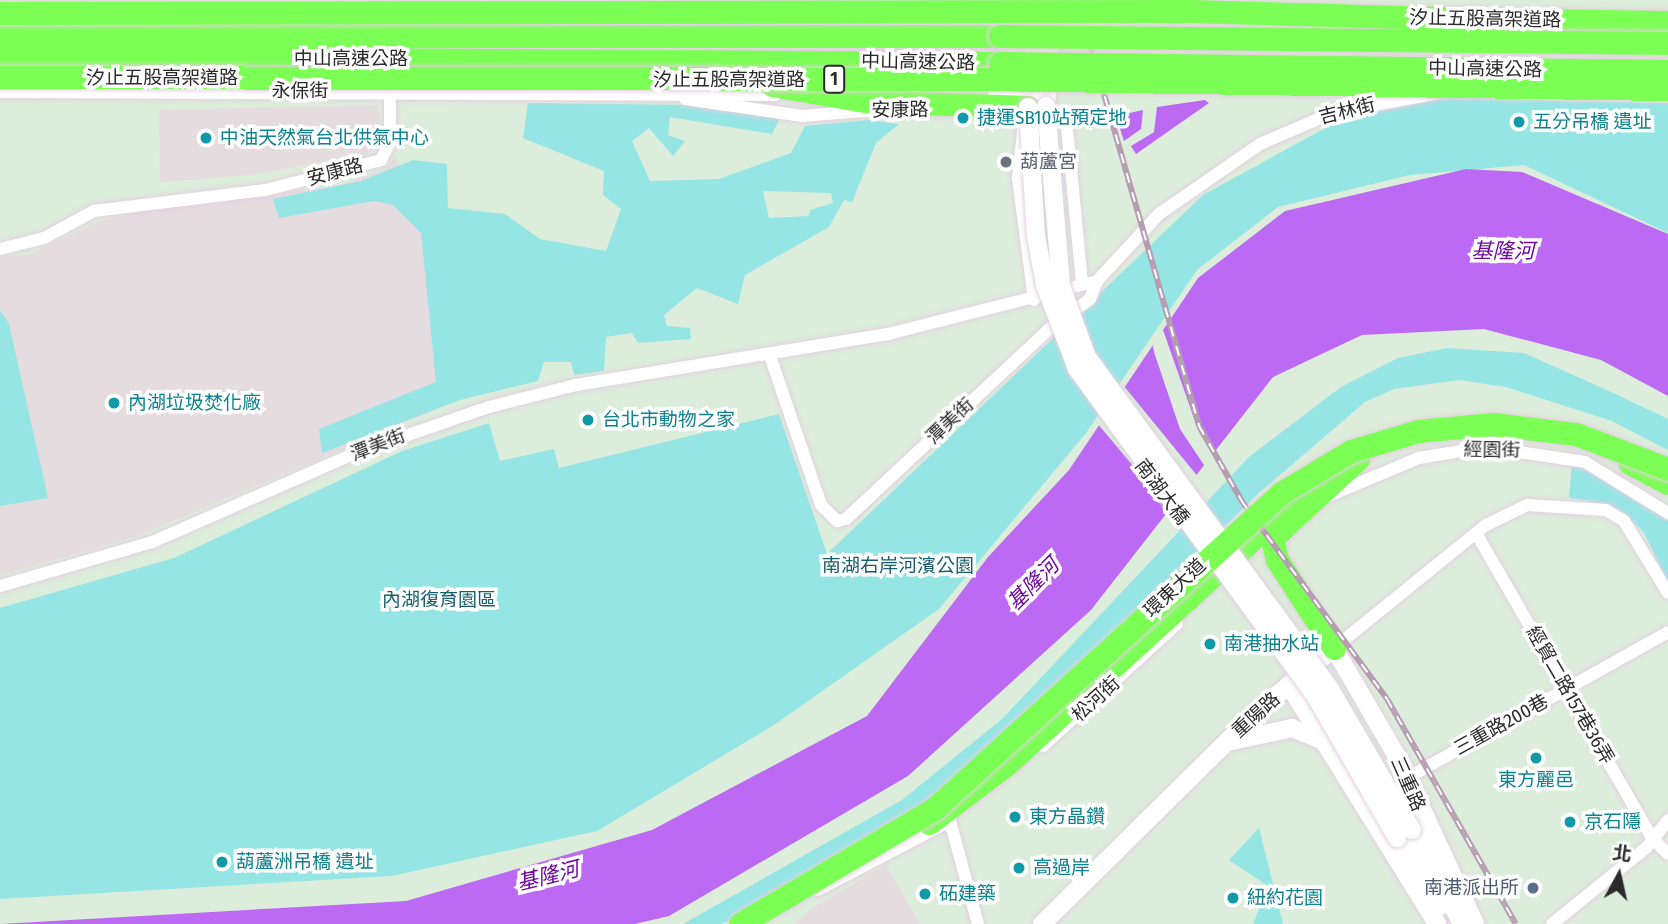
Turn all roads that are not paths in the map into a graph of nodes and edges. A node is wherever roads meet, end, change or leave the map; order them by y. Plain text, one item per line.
1 (799, 0) edge
2 (1040, 0) edge
3 (1054, 0) edge
4 (0, 13) edge
5 (1668, 22) edge
6 (560, 35) junction
7 (0, 36) edge
8 (1668, 43) edge
9 (0, 57) edge
10 (646, 58) junction
11 (1668, 71) edge
12 (2, 89) edge
13 (1668, 89) edge
14 (390, 92) junction
15 (661, 92) junction
16 (775, 95) dead end
17 (1668, 96) edge
18 (973, 100) junction
19 (1037, 101) junction
20 (0, 249) edge
21 (1097, 281) junction
22 (1082, 282) junction
23 (1034, 300) junction
24 (770, 356) junction
25 (1591, 445) junction
26 (1358, 459) junction
27 (1668, 469) edge
28 (1668, 483) edge
29 (1668, 493) edge
30 (1310, 505) junction
31 (1668, 513) edge
32 (1481, 529) junction
33 (1231, 567) junction
34 (1206, 583) junction
35 (0, 586) edge
36 (1668, 593) edge
37 (1668, 632) edge
38 (1334, 648) junction
39 (1289, 685) junction
40 (1566, 689) junction
41 (1325, 741) junction
42 (1225, 743) junction
43 (1407, 778) junction
44 (1668, 820) edge
45 (950, 821) junction
46 (1405, 834) junction
47 (1653, 839) junction
48 (1668, 854) edge
49 (740, 924) edge
50 (761, 924) edge
51 (978, 924) edge
52 (1042, 924) edge
53 (1437, 924) edge
54 (1452, 924) edge
55 (1462, 924) edge
56 (1475, 924) edge
57 (1552, 924) edge

1 - 6 highway
2 - 19 main road
3 - 19 main road
4 - 5 highway, 汐止五股高架道路, bridge
6 - 7 highway, 中山高速公路 / 1
6 - 8 highway, 中山高速公路 / 1, bridge
9 - 10 highway, 中山高速公路 / 1
10 - 11 highway, 中山高速公路 / 1, bridge
10 - 18 highway
12 - 13 highway, 汐止五股高架道路 / 1, bridge
12 - 14 street, 永保街
14 - 15 street, 安康路
14 - 20 street, 安康路
15 - 16 street, 安康路
15 - 18 street, 安康路
17 - 21 street, 吉林街
18 - 19 highway
19 - 22 street
19 - 23 street
19 - 46 main road, 南湖大橋, bridge
21 - 22 street
21 - 24 street, 潭美街
22 - 23 street, 潭美街
23 - 24 street, 潭美街
24 - 35 street, 潭美街
25 - 26 highway, 環東大道
25 - 28 highway, 環東大道
25 - 29 highway
26 - 30 highway
26 - 34 highway, 環東大道
27 - 49 highway, 環東大道, bridge
30 - 31 street, 經園街
30 - 38 highway
32 - 36 street, 重陽路
32 - 38 street, 重陽路
32 - 40 street, 經貿二路157巷36弄
33 - 34 highway
33 - 38 highway
33 - 45 street, 松河街
34 - 49 highway, 環東大道, bridge
37 - 40 street, 三重路200巷
38 - 39 main road, 重陽路
38 - 43 main road, 三重路
39 - 41 main road
39 - 42 main road, 重陽路
40 - 43 street, 三重路200巷
40 - 47 street, 經貿二路157巷36弄
41 - 42 main road
41 - 53 main road
42 - 52 main road, 重陽路
43 - 56 main road, 三重路
44 - 47 street
45 - 50 street, 松河街
45 - 51 street
46 - 54 main road
46 - 55 main road
47 - 48 street, 經貿二路157巷36弄
47 - 57 street

